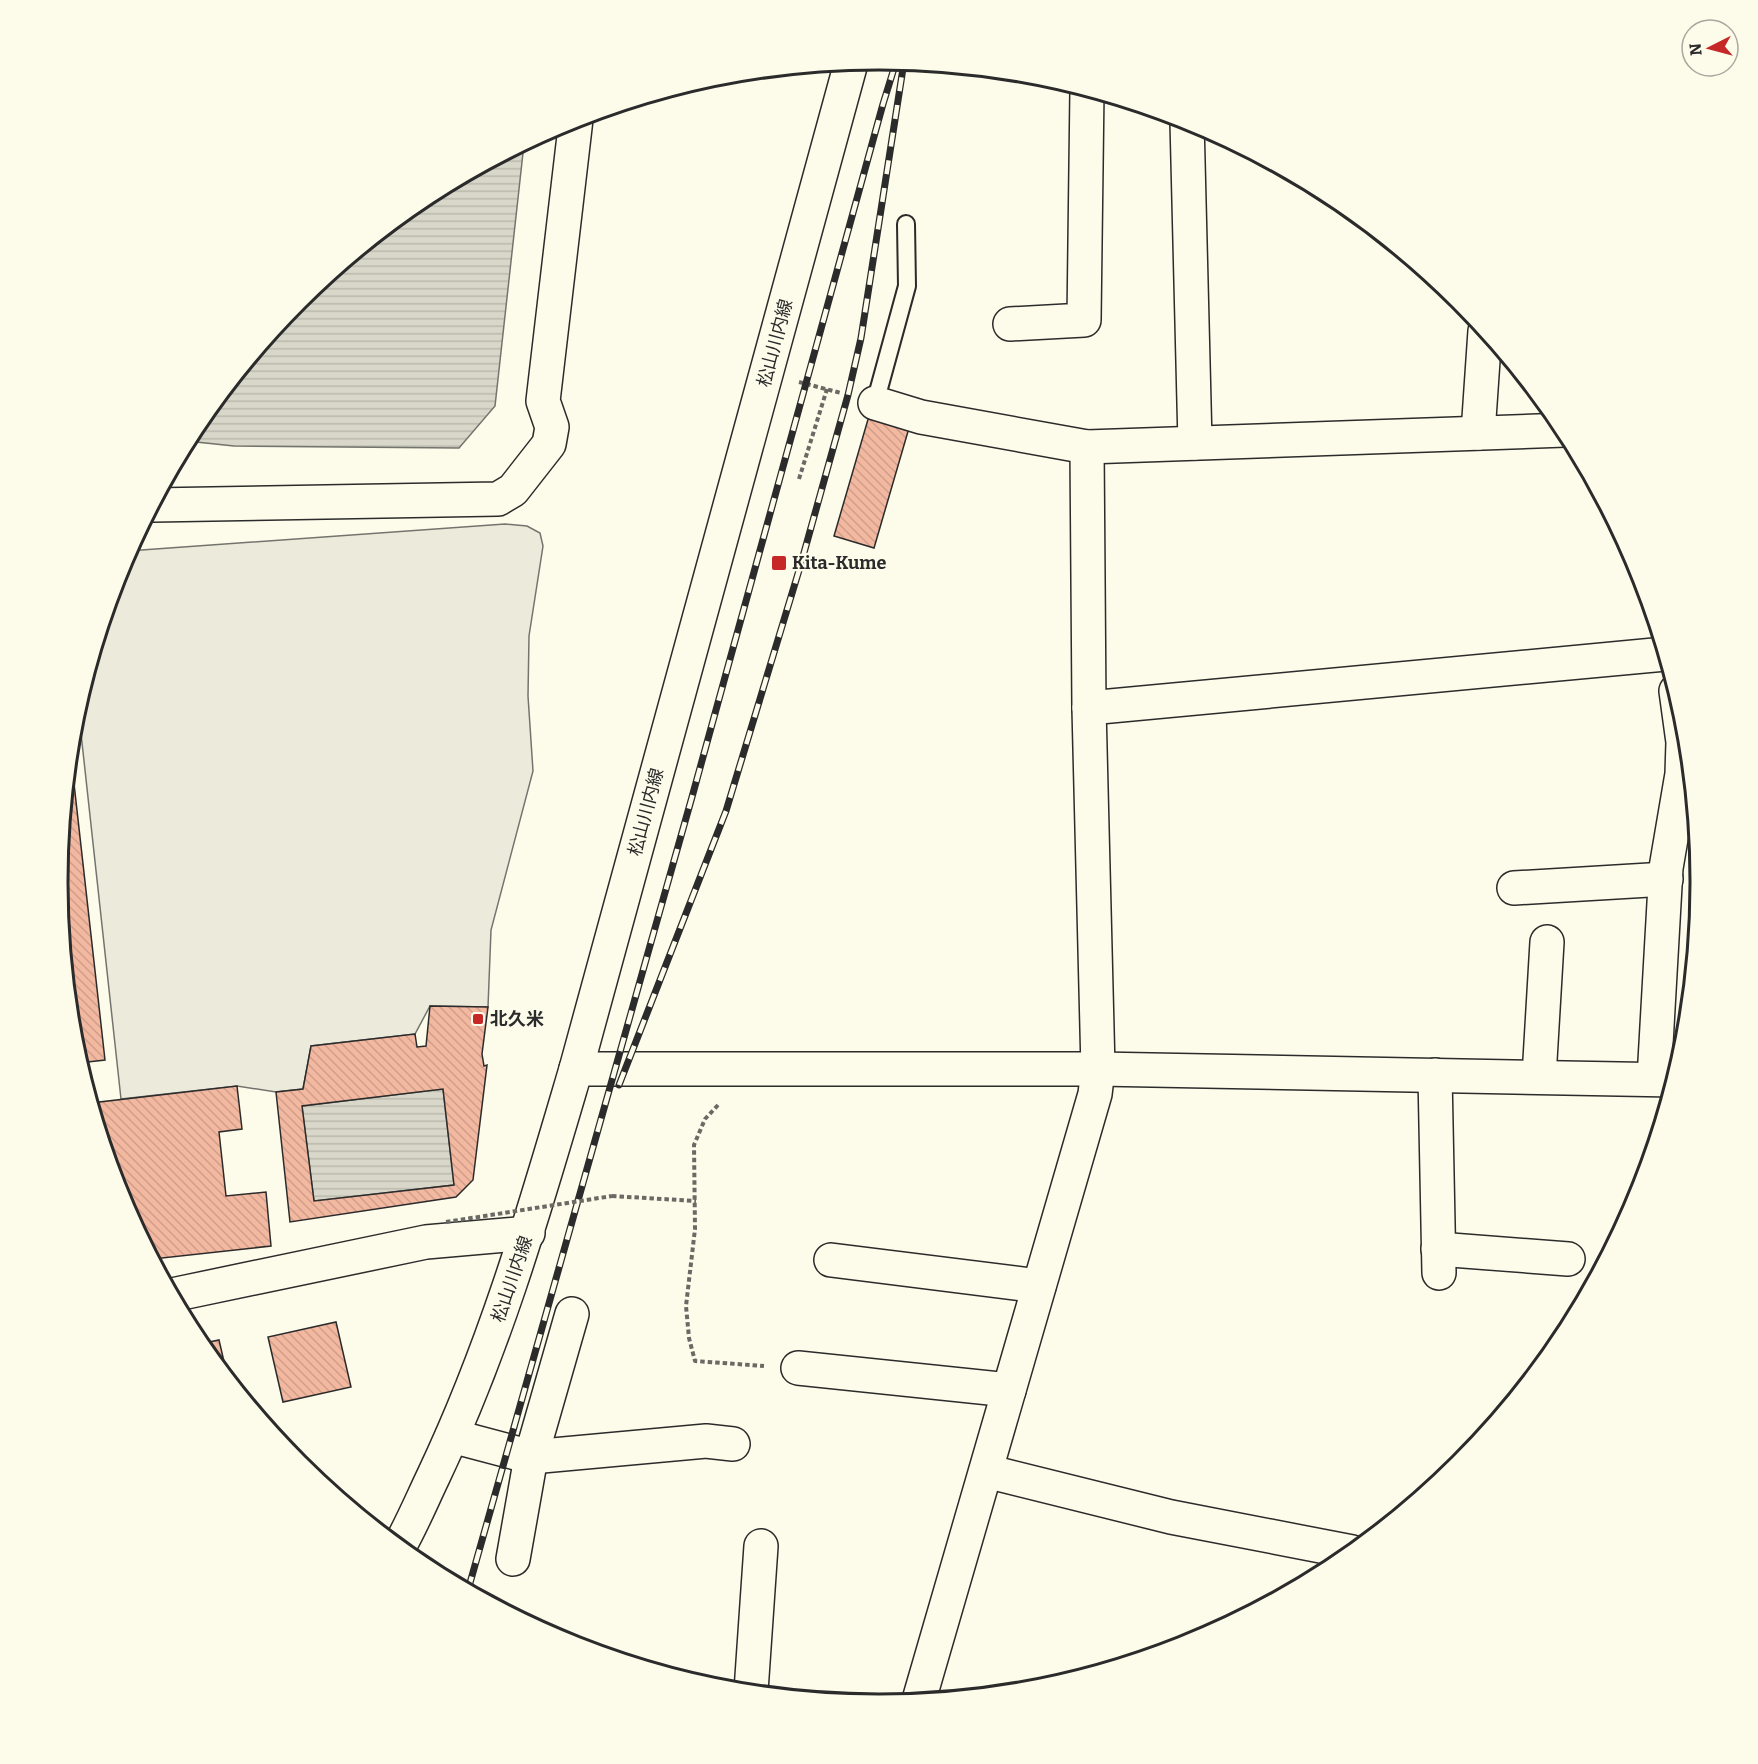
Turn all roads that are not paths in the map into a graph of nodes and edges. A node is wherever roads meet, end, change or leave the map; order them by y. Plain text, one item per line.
1 (849, 71) edge
2 (1087, 98) edge
3 (575, 130) edge
4 (1187, 131) edge
5 (906, 224) dead end
6 (1010, 324) dead end
7 (1484, 342) edge
8 (875, 403) joint
9 (1554, 430) edge
10 (1478, 433) junction
11 (1196, 443) junction
12 (1088, 447) junction
13 (161, 505) edge
14 (1658, 655) edge
15 (1089, 708) junction
16 (1682, 766) edge
17 (1666, 879) junction
18 (1514, 888) dead end
19 (1547, 942) dead end
20 (576, 1069) junction
21 (1098, 1069) junction
22 (1436, 1075) junction
23 (1539, 1077) junction
24 (1664, 1079) edge
25 (528, 1233) junction
26 (1568, 1259) dead end
27 (831, 1260) dead end
28 (1039, 1286) junction
29 (179, 1293) edge
30 (572, 1314) dead end
31 (798, 1368) road end
32 (1009, 1390) junction
33 (452, 1436) junction
34 (733, 1444) dead end
35 (531, 1457) junction
36 (986, 1471) junction
37 (403, 1539) edge
38 (761, 1546) dead end
39 (1340, 1550) edge
40 (513, 1558) dead end
41 (752, 1683) edge
42 (921, 1692) edge

1 - 20 street, 松山川内線
2 - 6 street
3 - 13 street
4 - 11 street
5 - 8 lane
7 - 10 street
8 - 12 street
9 - 10 street
10 - 11 street
11 - 12 street
12 - 15 street
14 - 15 street
15 - 21 street
16 - 17 street
17 - 18 street
17 - 24 street
19 - 23 street
20 - 21 street
20 - 25 street, 松山川内線
21 - 22 street
21 - 28 street
22 - 23 street
22 - 26 street
23 - 24 street
25 - 29 street
25 - 33 street, 松山川内線
27 - 28 street
28 - 32 street
30 - 35 street
31 - 32 street
32 - 36 street
33 - 35 street
33 - 37 street, 松山川内線
34 - 35 street
35 - 40 street
36 - 39 street
36 - 42 street
38 - 41 street

